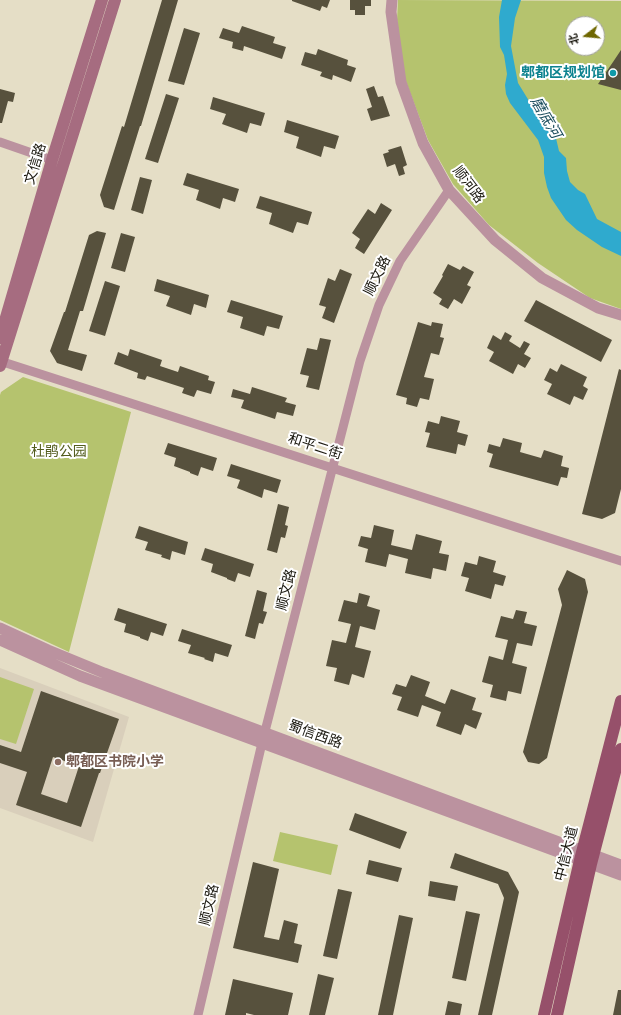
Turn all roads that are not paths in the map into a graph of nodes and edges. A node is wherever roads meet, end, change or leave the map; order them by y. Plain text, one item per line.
1 (102, 0) edge
2 (115, 0) edge
3 (392, 0) edge
4 (0, 142) edge
5 (52, 160) junction
6 (449, 190) junction
7 (621, 316) edge
8 (0, 338) edge
9 (1, 363) edge
10 (333, 467) junction
11 (621, 561) edge
12 (0, 628) edge
13 (0, 640) edge
14 (621, 701) edge
15 (264, 738) junction
16 (621, 749) edge
17 (587, 857) junction
18 (621, 865) edge
19 (621, 875) edge
20 (198, 1015) edge
21 (544, 1015) edge
22 (557, 1015) edge

1 - 5 main road, 文信路
2 - 9 main road
3 - 6 street, 顺河路
4 - 5 street
5 - 8 main road, 文信路
6 - 7 street, 顺河路
6 - 10 street, 顺文路
9 - 10 street, 和平二街
10 - 11 street, 和平二街
10 - 15 street, 顺文路
12 - 15 street, 蜀信西路
13 - 15 street, 蜀信西路
14 - 17 main road, 中信大道
15 - 17 street, 蜀信西路
15 - 20 street, 顺文路
16 - 17 main road, 中信大道
17 - 18 street, 蜀信西路
17 - 19 street, 蜀信西路
17 - 21 main road, 中信大道
17 - 22 main road, 中信大道

